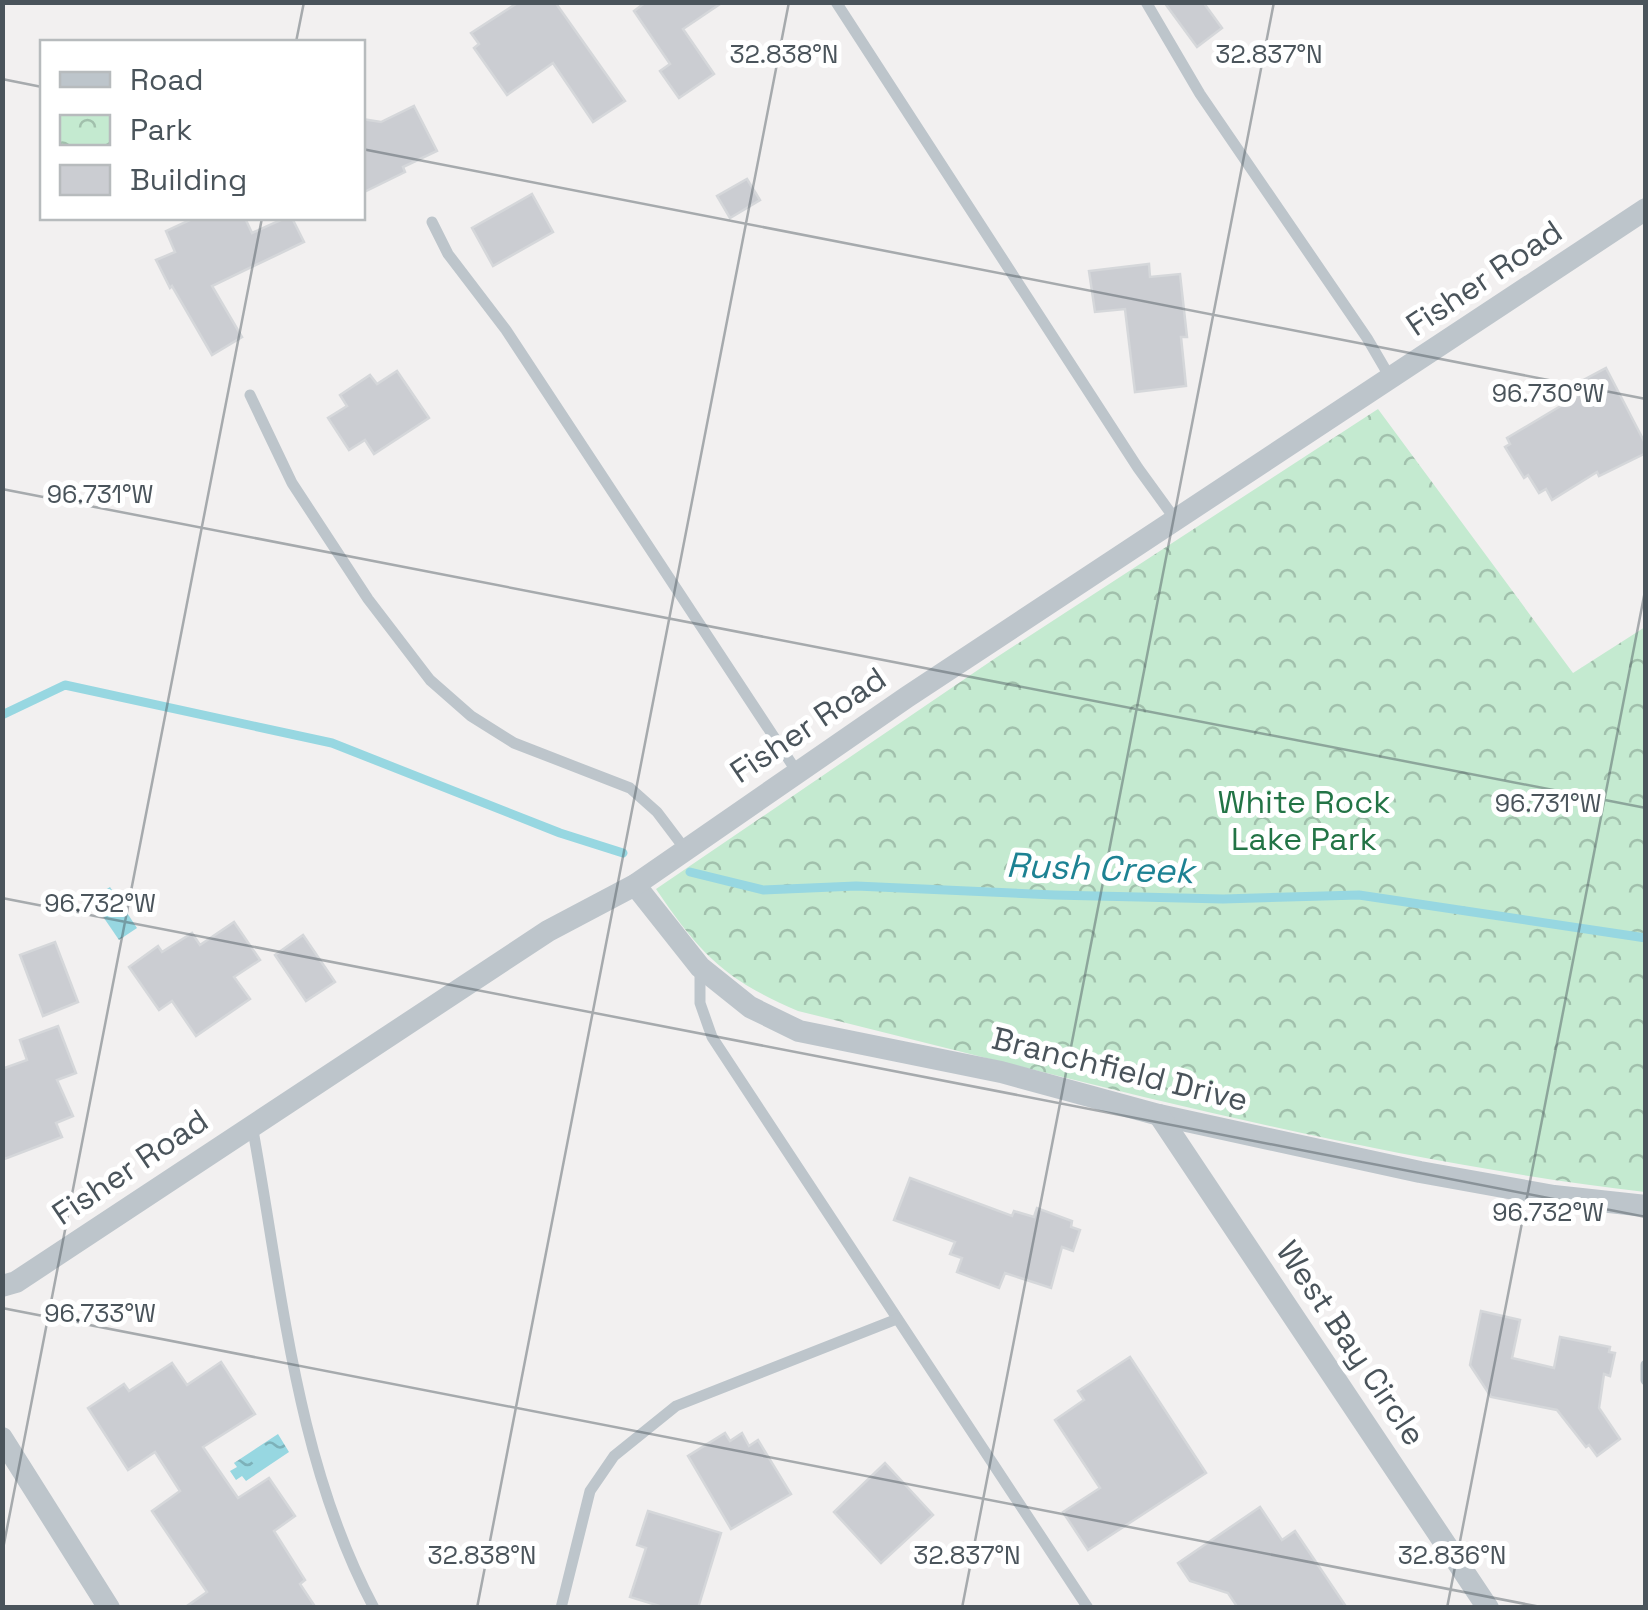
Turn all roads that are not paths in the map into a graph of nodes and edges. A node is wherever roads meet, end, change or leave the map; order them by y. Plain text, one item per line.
1 (836, 2) edge
2 (1146, 2) edge
3 (1646, 209) edge
4 (432, 222) dead end
5 (1392, 379) junction
6 (250, 395) dead end
7 (1176, 520) junction
8 (797, 772) junction
9 (685, 849) junction
10 (635, 885) junction
11 (700, 968) junction
12 (1159, 1115) junction
13 (252, 1124) junction
14 (1646, 1206) edge
15 (2, 1286) edge
16 (898, 1318) junction
17 (1646, 1365) edge
18 (1646, 1380) edge
19 (2, 1438) edge
20 (109, 1608) edge
21 (374, 1608) edge
22 (560, 1608) edge
23 (1088, 1608) edge
24 (1488, 1608) edge

1 - 7 lane
2 - 5 lane
3 - 5 street, Fisher Road
4 - 8 lane
5 - 7 street, Fisher Road
6 - 9 lane
7 - 8 street, Fisher Road
8 - 9 street, Fisher Road
9 - 10 street, Fisher Road
10 - 11 street, Branchfield Drive
10 - 13 street, Fisher Road
11 - 12 street, Branchfield Drive
11 - 16 lane
12 - 14 street, Branchfield Drive
12 - 24 street, West Bay Circle
13 - 15 street, Fisher Road
13 - 21 lane
16 - 22 lane
16 - 23 lane
17 - 18 lane
19 - 20 street

